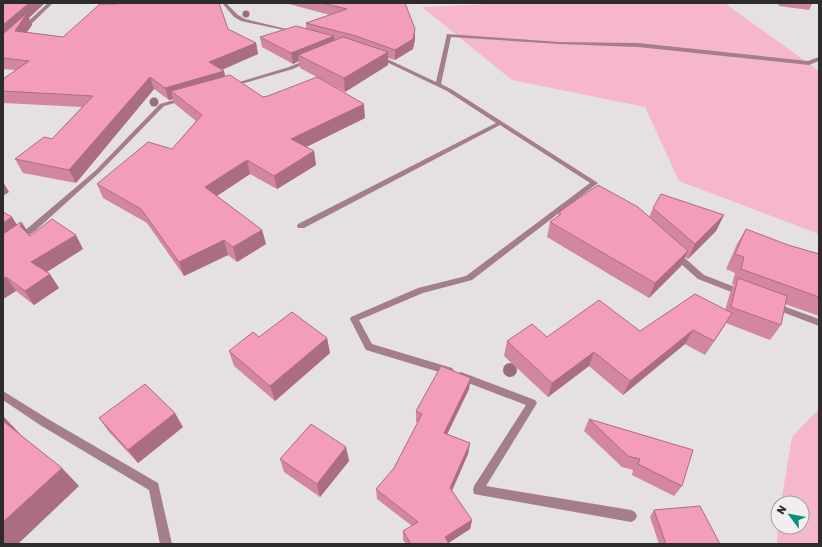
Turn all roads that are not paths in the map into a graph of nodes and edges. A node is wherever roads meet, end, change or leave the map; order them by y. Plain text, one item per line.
1 (51, 3) edge
2 (224, 3) edge
3 (19, 32) edge
4 (298, 32) edge
5 (370, 54) edge
6 (318, 57) edge
7 (819, 59) edge
8 (438, 85) junction
9 (223, 88) edge
10 (192, 97) edge
11 (500, 122) junction
12 (301, 226) dead end
13 (666, 246) edge
14 (3, 250) edge
15 (753, 298) edge
16 (767, 303) edge
17 (819, 323) edge
18 (3, 395) edge
19 (631, 516) dead end
20 (166, 544) edge

1 - 3 street
2 - 4 street
5 - 8 street
6 - 9 street
7 - 8 street
8 - 11 street
10 - 14 street
11 - 12 street
11 - 19 street
13 - 15 street
16 - 17 street
18 - 20 street

